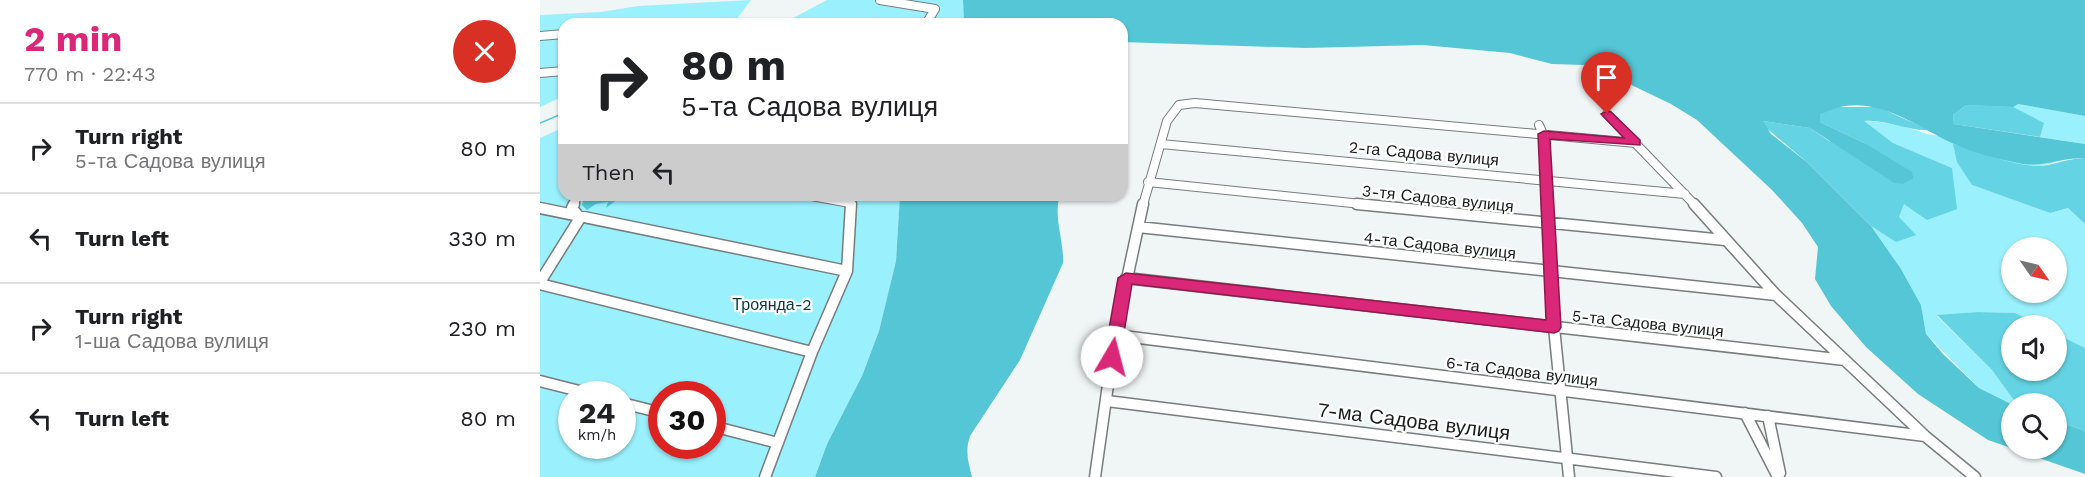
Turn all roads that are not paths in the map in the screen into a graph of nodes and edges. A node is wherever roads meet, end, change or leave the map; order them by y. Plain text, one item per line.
1 (880, 0) edge
2 (930, 18) edge
3 (558, 34) edge
4 (540, 36) edge
5 (558, 72) edge
6 (540, 73) edge
7 (1607, 114) dead end
8 (1541, 130) junction
9 (1636, 142) junction
10 (1161, 144) junction
11 (1545, 179) junction
12 (1148, 182) junction
13 (1685, 194) junction
14 (575, 201) edge
15 (850, 201) edge
16 (540, 208) edge
17 (580, 218) junction
18 (1549, 224) junction
19 (1138, 227) junction
20 (1725, 240) junction
21 (848, 272) junction
22 (1551, 272) junction
23 (1126, 278) junction
24 (540, 283) edge
25 (1776, 295) junction
26 (1554, 327) junction
27 (1114, 335) junction
28 (812, 352) junction
29 (1845, 360) junction
30 (540, 381) edge
31 (558, 386) edge
32 (1562, 391) junction
33 (1107, 401) junction
34 (1745, 413) junction
35 (1768, 416) junction
36 (726, 430) edge
37 (1925, 436) junction
38 (778, 443) junction
39 (1567, 458) junction
40 (765, 477) edge
41 (1095, 477) edge
42 (1569, 477) edge
43 (1716, 477) edge
44 (1780, 477) edge
45 (1975, 477) edge

1 - 2 street
3 - 4 street
5 - 6 street
7 - 9 street
8 - 9 street
8 - 10 street
8 - 11 street
9 - 13 street
10 - 11 street, 2-га Садова вулиця
10 - 12 street
11 - 13 street, 2-га Садова вулиця
11 - 18 street
12 - 18 street, 3-тя Садова вулиця
12 - 19 street
13 - 20 street
14 - 17 street
15 - 21 street
16 - 17 street
17 - 21 street
17 - 24 street
18 - 20 street, 3-тя Садова вулиця
18 - 22 street
19 - 22 street, 4-та Садова вулиця
19 - 23 street
20 - 25 street
21 - 28 street
22 - 25 street, 4-та Садова вулиця
22 - 26 street
23 - 26 street, 5-та Садова вулиця
23 - 27 street
24 - 28 street
25 - 29 street
26 - 29 street, 5-та Садова вулиця
26 - 32 street
27 - 32 street, 6-та Садова вулиця
27 - 33 street
28 - 38 street
29 - 37 street
30 - 31 street
32 - 34 street, 6-та Садова вулиця
32 - 39 street
33 - 39 street, 7-ма Садова вулиця
33 - 41 street
34 - 35 street, 6-та Садова вулиця
34 - 44 street
35 - 37 street, 6-та Садова вулиця
35 - 44 street
36 - 38 street
37 - 45 street
38 - 40 street
39 - 42 street
39 - 43 street, 7-ма Садова вулиця

